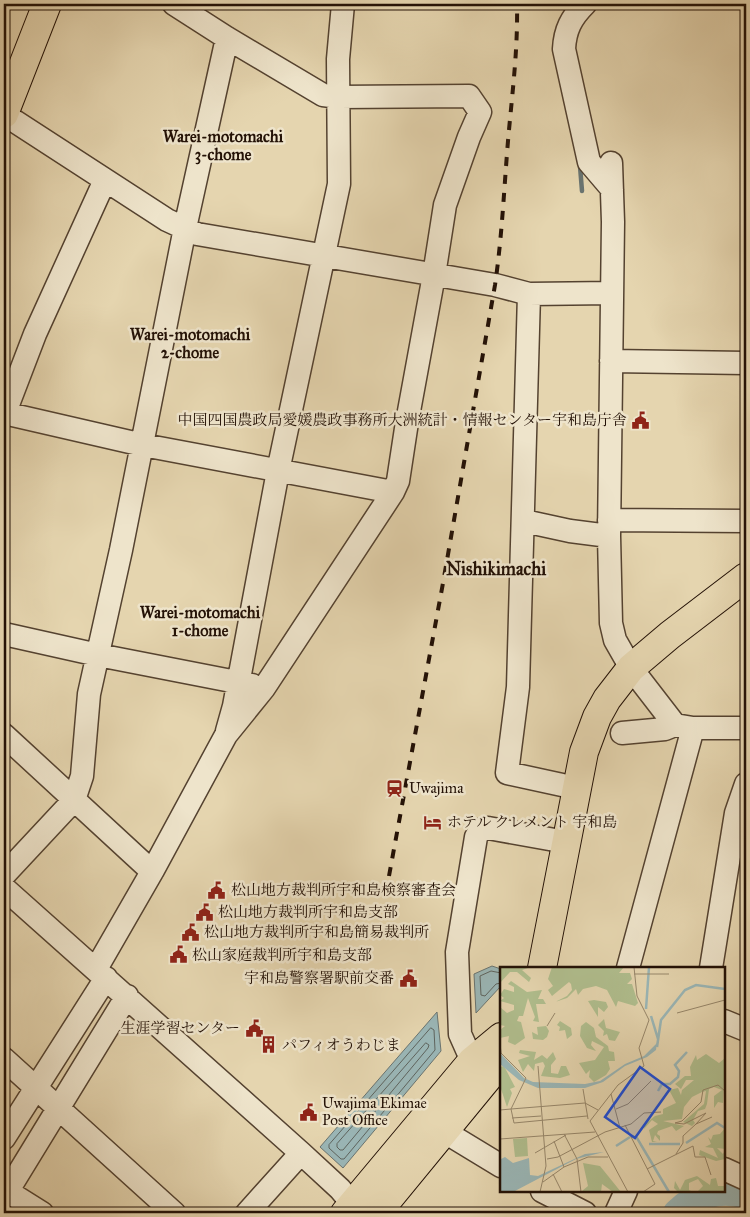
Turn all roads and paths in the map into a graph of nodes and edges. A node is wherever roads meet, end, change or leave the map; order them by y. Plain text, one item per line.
1 (47, 4) edge
2 (174, 4) edge
3 (344, 4) edge
4 (585, 4) edge
5 (227, 38) junction
6 (339, 97) junction
7 (5, 105) edge
8 (611, 164) dead end
9 (105, 180) junction
10 (612, 189) junction
11 (185, 228) junction
12 (324, 256) junction
13 (434, 275) junction
14 (612, 293) junction
15 (529, 294) junction
16 (611, 361) junction
17 (746, 362) edge
18 (4, 414) edge
19 (143, 445) junction
20 (278, 470) junction
21 (394, 492) junction
22 (524, 521) junction
23 (746, 521) edge
24 (609, 528) junction
25 (746, 576) edge
26 (4, 634) edge
27 (98, 655) junction
28 (631, 668) junction
29 (238, 681) junction
30 (264, 688) junction
31 (684, 727) junction
32 (746, 728) edge
33 (622, 733) dead end
34 (4, 735) edge
35 (226, 735) junction
36 (746, 784) edge
37 (576, 788) junction
38 (74, 800) junction
39 (566, 842) junction
40 (153, 870) junction
41 (4, 875) edge
42 (4, 888) edge
43 (542, 967) edge
44 (628, 967) edge
45 (711, 967) edge
46 (101, 974) junction
47 (127, 996) junction
48 (725, 1021) edge
49 (746, 1030) edge
50 (500, 1039) edge
51 (4, 1059) edge
52 (487, 1067) edge
53 (35, 1088) junction
54 (58, 1109) junction
55 (436, 1124) junction
56 (4, 1138) edge
57 (301, 1153) junction
58 (12, 1164) edge
59 (500, 1165) edge
60 (725, 1170) edge
61 (746, 1180) edge
62 (544, 1192) edge
63 (626, 1192) edge
64 (5, 1194) edge
65 (358, 1211) edge
66 (42, 1213) edge
67 (174, 1213) edge
68 (247, 1213) edge
69 (585, 1213) edge
70 (616, 1213) edge

1 - 7 highway
2 - 5 street
3 - 6 street
4 - 10 street
5 - 6 street
5 - 11 street
6 - 12 street
6 - 13 street
7 - 9 street
8 - 10 street
9 - 11 street
9 - 18 street
10 - 14 street
11 - 12 street
11 - 19 street
12 - 13 street
12 - 20 street
13 - 15 street
13 - 21 street
14 - 15 street
14 - 16 street
15 - 22 street
16 - 17 street
16 - 24 street
18 - 19 street
19 - 20 street
19 - 27 street
20 - 21 street
20 - 29 street
21 - 30 street
22 - 24 street
22 - 37 street
23 - 24 street
24 - 28 street
25 - 28 highway
26 - 27 street
27 - 29 street
27 - 38 street
28 - 31 street
28 - 37 highway
29 - 30 street
29 - 35 street
30 - 35 street
31 - 32 street
31 - 33 street
31 - 44 street
34 - 38 street
35 - 40 street
36 - 45 street
37 - 39 highway
38 - 40 street
38 - 41 street
39 - 43 highway
39 - 52 street
40 - 46 street
42 - 46 street
46 - 47 street
46 - 53 street
47 - 54 street
47 - 57 street
48 - 49 street
50 - 52 highway
51 - 53 street
52 - 55 highway
53 - 54 street
53 - 56 street
54 - 58 street
54 - 67 street
55 - 59 street
55 - 65 highway
57 - 65 street
57 - 68 street
58 - 64 street
60 - 61 street
62 - 69 street
63 - 70 street
64 - 66 street

